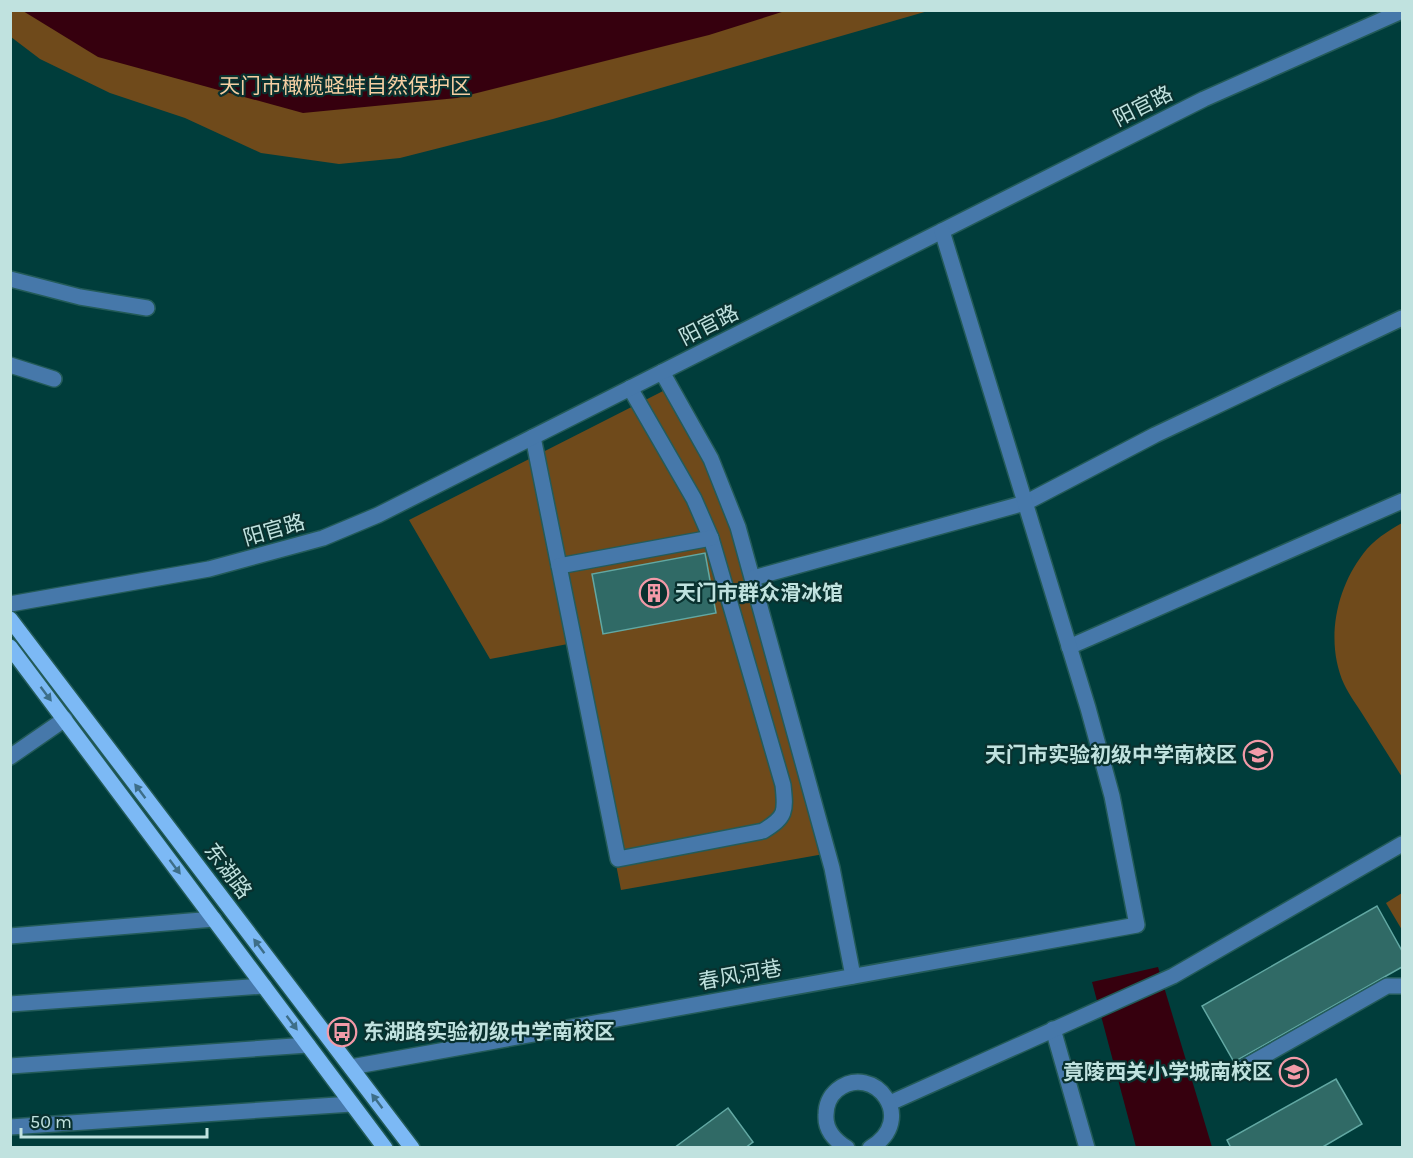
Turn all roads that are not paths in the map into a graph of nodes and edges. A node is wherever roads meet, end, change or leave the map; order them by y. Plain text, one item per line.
1 (1402, 11) edge
2 (942, 231) junction
3 (10, 279) edge
4 (147, 308) dead end
5 (1402, 318) edge
6 (10, 365) edge
7 (662, 372) junction
8 (54, 379) dead end
9 (630, 388) junction
10 (534, 437) junction
11 (1402, 501) edge
12 (1025, 503) junction
13 (711, 538) junction
14 (559, 566) junction
15 (753, 578) junction
16 (10, 604) edge
17 (10, 619) edge
18 (10, 647) edge
19 (1069, 647) junction
20 (65, 719) junction
21 (10, 757) edge
22 (1402, 844) edge
23 (214, 920) junction
24 (10, 936) edge
25 (853, 976) junction
26 (264, 986) junction
27 (1402, 986) edge
28 (10, 1004) edge
29 (1053, 1029) junction
30 (308, 1045) junction
31 (10, 1066) edge
32 (351, 1067) junction
33 (1239, 1070) dead end
34 (890, 1102) junction
35 (352, 1104) junction
36 (10, 1127) edge
37 (838, 1146) edge
38 (385, 1148) edge
39 (412, 1148) edge
40 (870, 1148) edge
41 (1086, 1148) edge

1 - 2 street, 阳官路
2 - 7 street, 阳官路
2 - 12 street
3 - 4 street
5 - 12 street
6 - 8 street
7 - 9 street, 阳官路
7 - 15 street
9 - 10 street, 阳官路
9 - 13 street
10 - 14 street
10 - 16 street, 阳官路
11 - 19 street
12 - 15 street
12 - 19 street
13 - 14 street
13 - 14 street
15 - 25 street
32 -> 17 main road, 东湖路
18 -> 20 main road, 东湖路
19 - 25 street, 春风河巷
20 - 21 street
20 -> 23 main road, 东湖路
22 - 29 street
23 - 24 street
23 - 26 main road, 东湖路
25 - 32 street, 春风河巷
26 - 28 street
26 -> 30 main road, 东湖路
27 - 33 street
29 - 34 street
29 - 41 street
30 - 31 street
30 - 35 main road, 东湖路
39 -> 32 main road, 东湖路
34 - 37 street
34 - 40 street
35 - 36 street
35 - 38 main road, 东湖路

